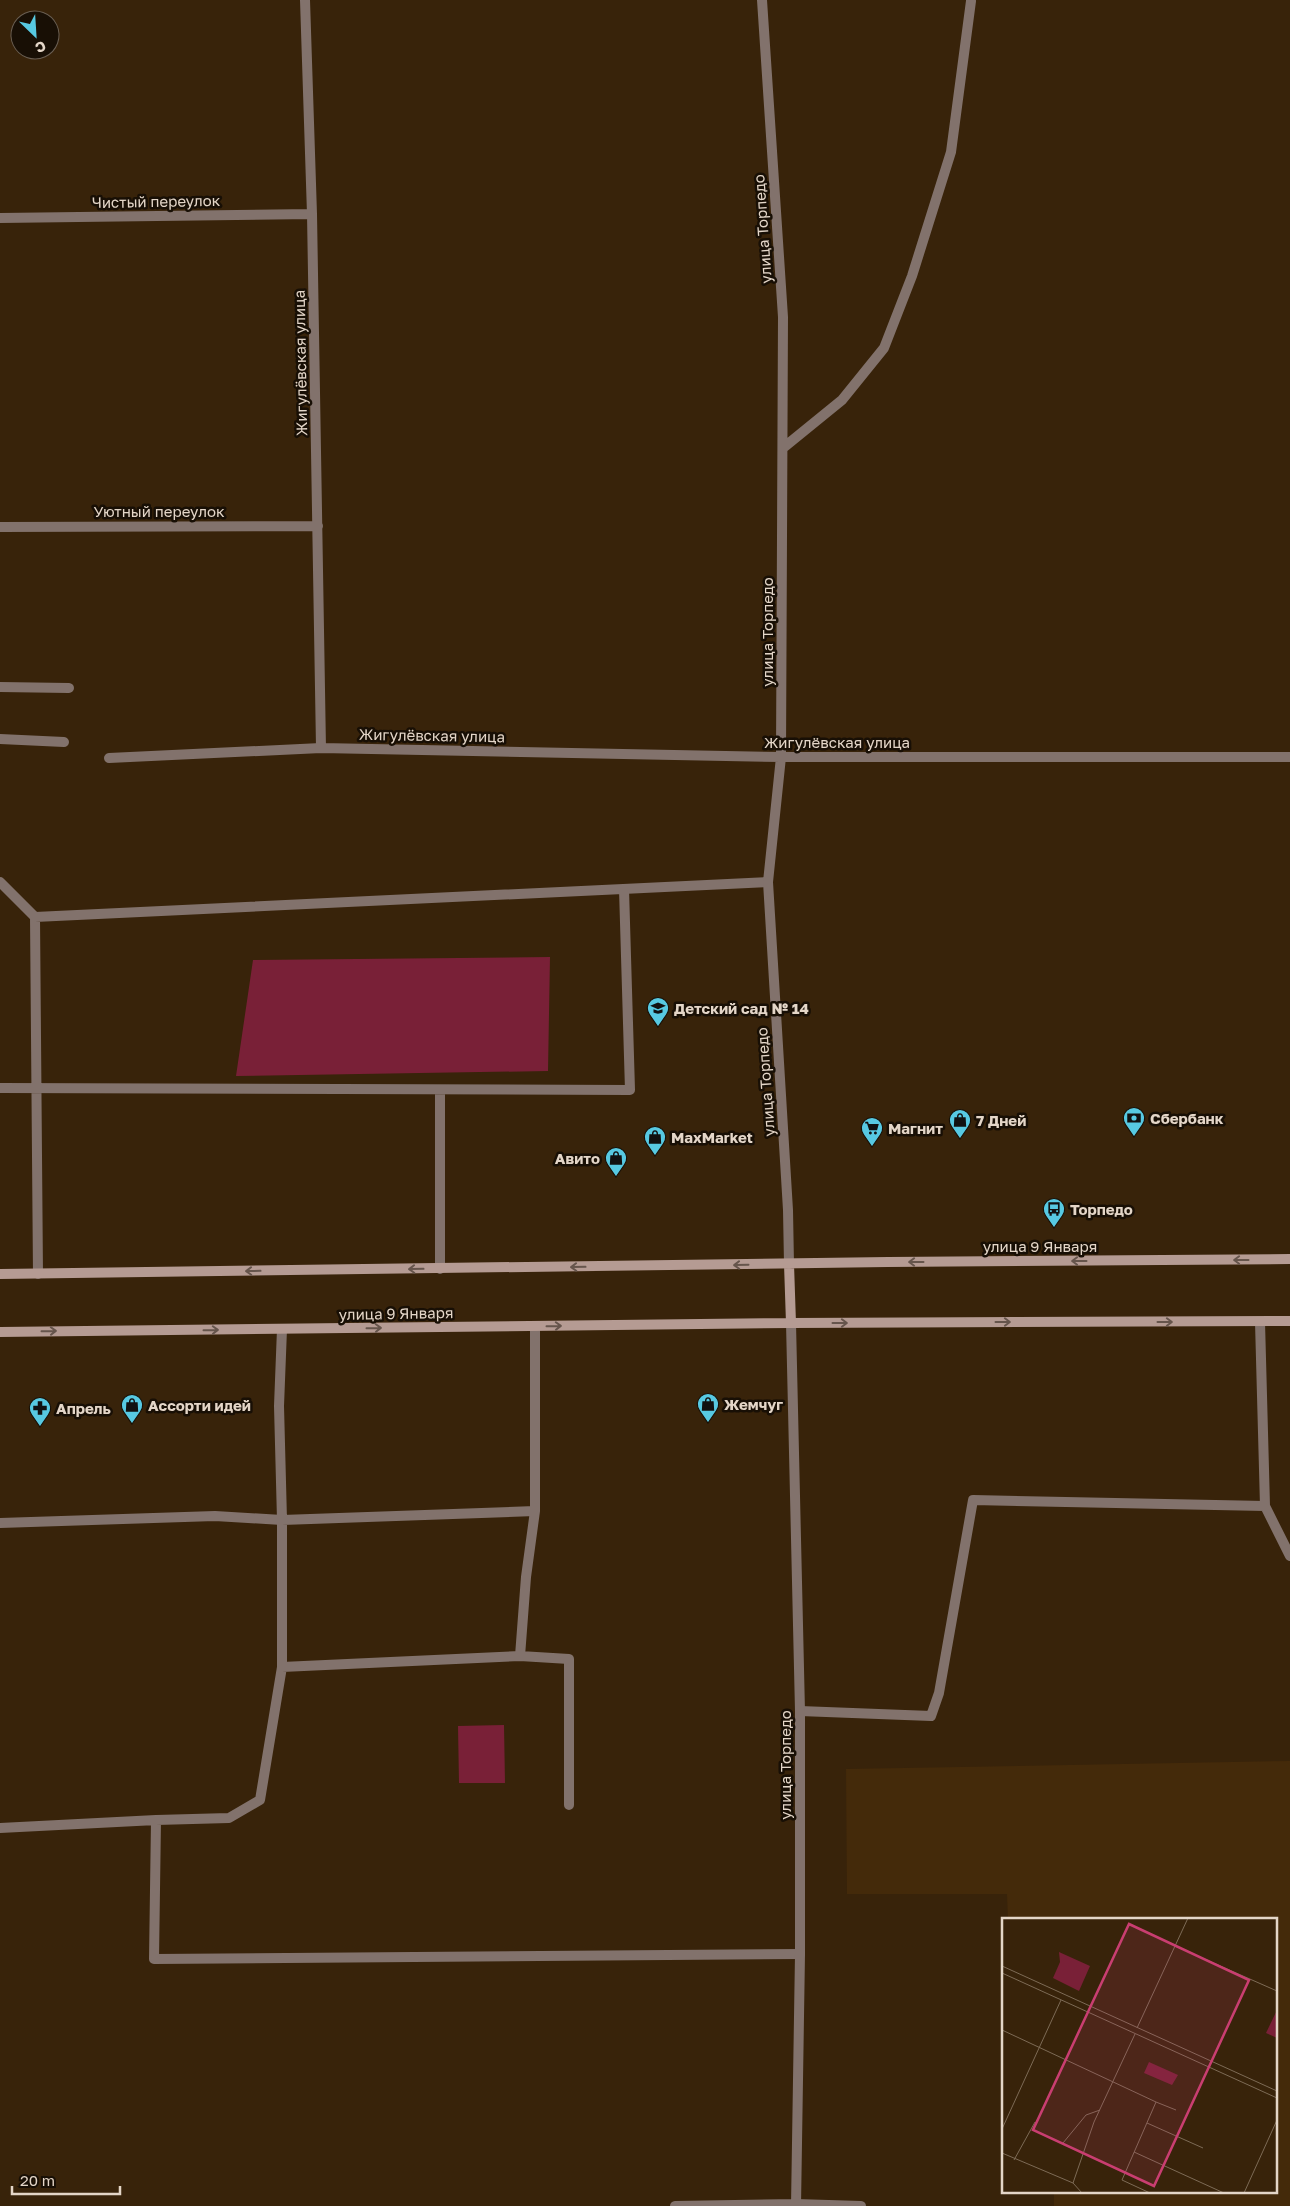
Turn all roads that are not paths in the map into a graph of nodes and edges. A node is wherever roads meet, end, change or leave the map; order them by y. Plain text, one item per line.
1 (305, 0) edge
2 (762, 0) edge
3 (971, 2) dead end
4 (312, 214) junction
5 (0, 218) edge
6 (783, 448) junction
7 (318, 526) junction
8 (0, 527) edge
9 (0, 687) edge
10 (69, 688) dead end
11 (0, 739) edge
12 (64, 742) dead end
13 (321, 748) junction
14 (781, 757) junction
15 (1290, 757) edge
16 (109, 758) dead end
17 (0, 882) edge
18 (768, 882) junction
19 (624, 889) junction
20 (35, 917) junction
21 (0, 1088) edge
22 (36, 1088) junction
23 (440, 1090) junction
24 (1290, 1259) edge
25 (789, 1264) junction
26 (440, 1268) junction
27 (0, 1274) edge
28 (38, 1274) junction
29 (1290, 1321) edge
30 (1260, 1322) junction
31 (791, 1323) junction
32 (536, 1326) junction
33 (282, 1329) junction
34 (0, 1332) edge
35 (1265, 1506) junction
36 (535, 1511) junction
37 (282, 1520) junction
38 (0, 1523) edge
39 (1290, 1556) edge
40 (520, 1656) junction
41 (282, 1667) junction
42 (800, 1711) junction
43 (569, 1805) dead end
44 (156, 1820) junction
45 (0, 1828) edge
46 (800, 1954) junction
47 (796, 2205) edge
48 (675, 2206) edge
49 (861, 2206) edge

1 - 4 street, Жигулёвская улица
2 - 6 street, улица Торпедо
3 - 6 street
4 - 5 street, Чистый переулок
4 - 7 street, Жигулёвская улица
6 - 14 street, улица Торпедо
7 - 8 street, Уютный переулок
7 - 13 street, Жигулёвская улица
9 - 10 street
11 - 12 street
13 - 14 street, Жигулёвская улица
13 - 16 street
14 - 15 street, Жигулёвская улица
14 - 18 street, улица Торпедо
17 - 20 street
18 - 19 street
18 - 25 street, улица Торпедо
19 - 20 street
19 - 23 street
20 - 22 street
21 - 22 street
22 - 23 street
22 - 28 street
23 - 26 street
24 -> 25 main road, улица 9 Января
25 -> 26 main road, улица 9 Января
25 - 31 main road
26 -> 28 main road, улица 9 Января
27 - 28 main road, улица 9 Января
29 - 30 main road, улица 9 Января
31 -> 30 main road, улица 9 Января
30 - 35 street
32 -> 31 main road, улица 9 Января
31 - 42 street, улица Торпедо
33 -> 32 main road, улица 9 Января
32 - 36 street
34 -> 33 main road, улица 9 Января
33 - 37 street
35 - 39 street
35 - 42 street
36 - 37 street
36 - 40 street
37 - 38 street
37 - 41 street
40 - 41 street
40 - 43 street
41 - 44 street
42 - 46 street, улица Торпедо
44 - 45 street
44 - 46 street
46 - 47 street, улица Торпедо
47 - 48 street
47 - 49 street

